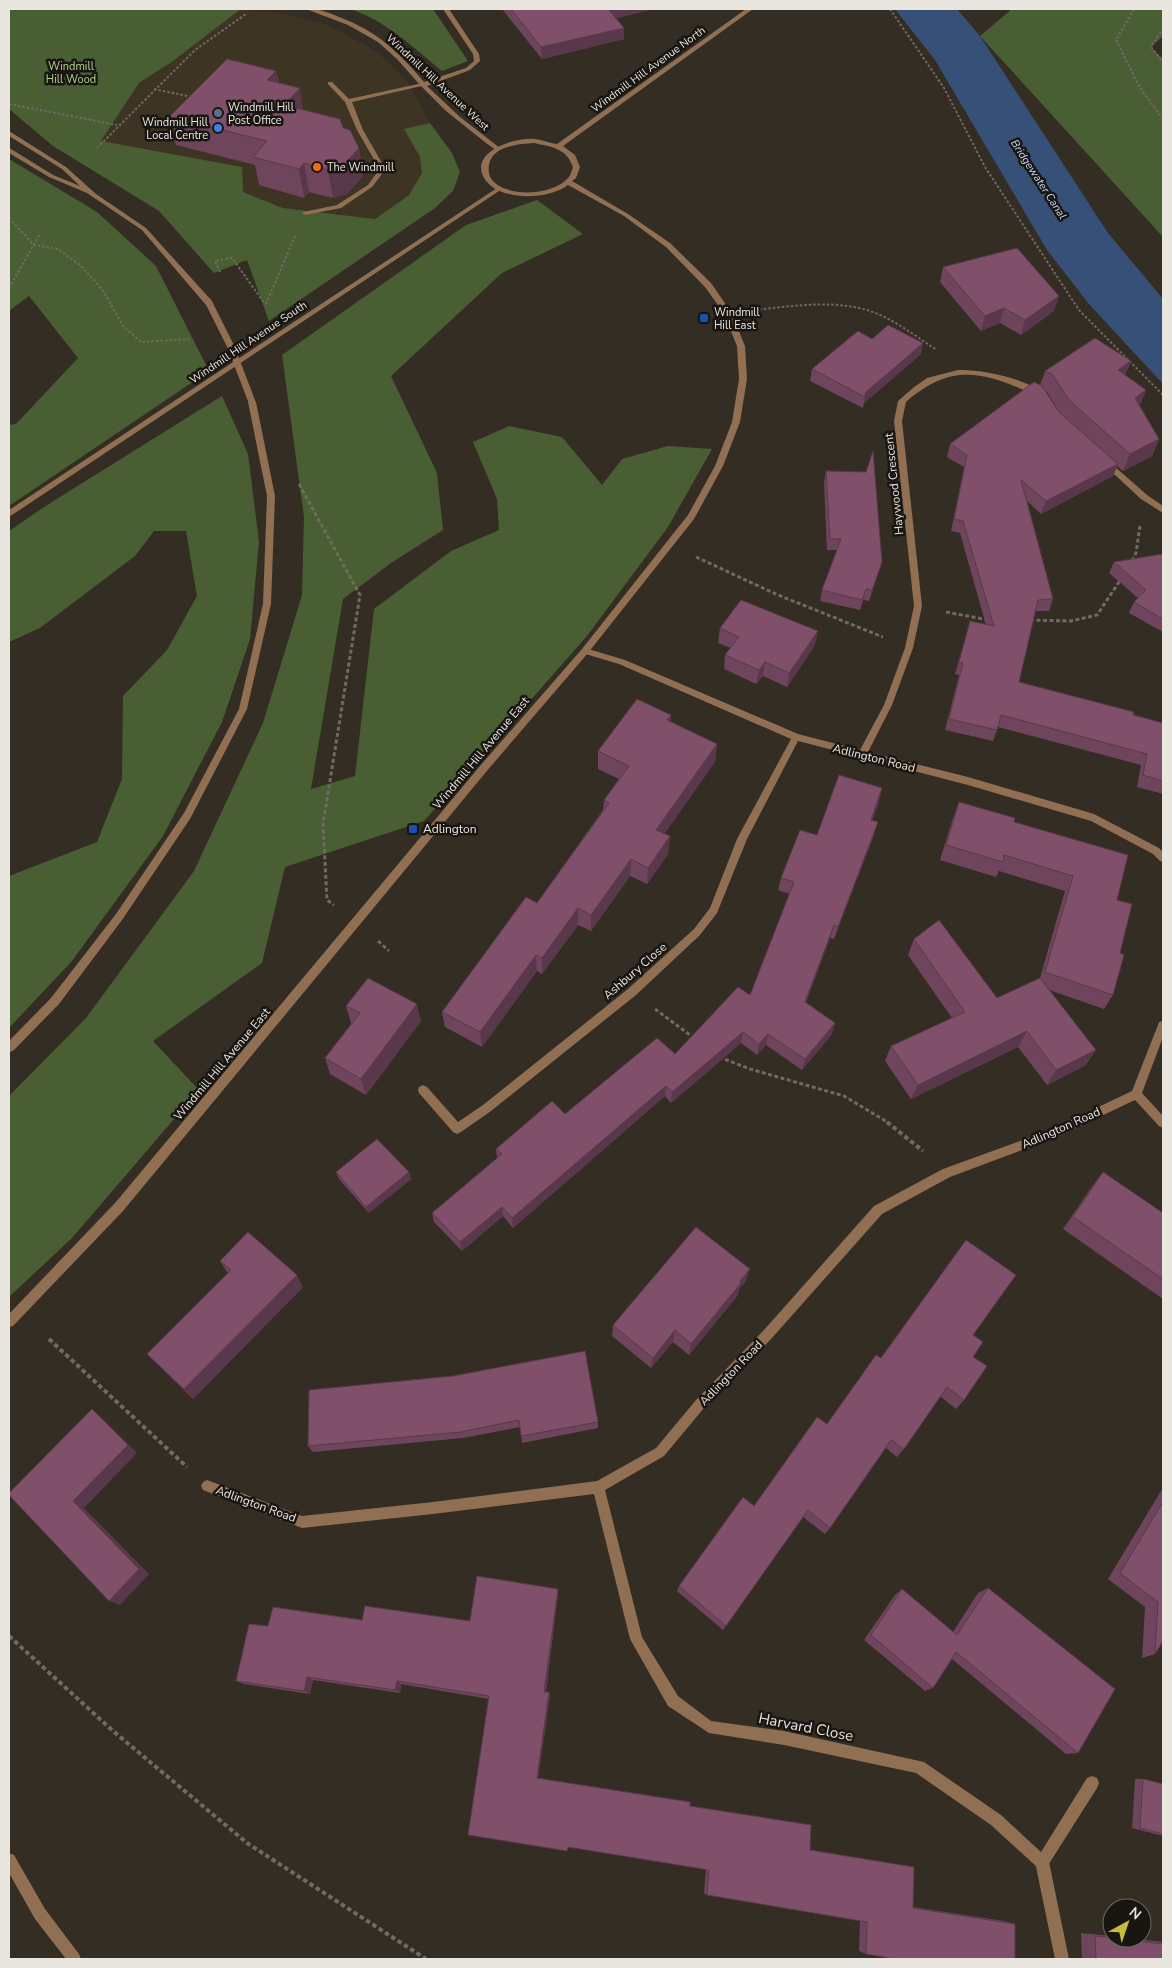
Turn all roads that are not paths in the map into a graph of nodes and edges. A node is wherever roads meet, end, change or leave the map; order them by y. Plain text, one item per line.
1 (309, 9) edge
2 (446, 9) edge
3 (750, 9) edge
4 (330, 83) dead end
5 (423, 85) junction
6 (348, 101) junction
7 (9, 133) edge
8 (559, 146) junction
9 (498, 149) junction
10 (9, 150) edge
11 (570, 182) junction
12 (499, 189) junction
13 (94, 195) junction
14 (305, 213) road end
15 (1046, 401) edge
16 (1097, 454) edge
17 (1163, 510) edge
18 (9, 514) edge
19 (585, 650) junction
20 (796, 737) junction
21 (862, 755) junction
22 (1163, 858) edge
23 (1163, 1025) edge
24 (9, 1048) edge
25 (423, 1090) dead end
26 (1136, 1094) junction
27 (1163, 1123) edge
28 (9, 1322) edge
29 (207, 1486) road end
30 (598, 1487) junction
31 (1092, 1783) dead end
32 (9, 1860) edge
33 (1042, 1862) junction
34 (74, 1959) edge
35 (1062, 1959) edge

1 - 5 street, Windmill Hill Avenue West
2 - 5 street
3 - 8 street, Windmill Hill Avenue North
4 - 6 street
5 - 6 street
5 - 9 street, Windmill Hill Avenue West
6 - 14 street
7 - 13 street
8 - 9 street
8 - 11 street
9 - 12 street
10 - 13 street
11 - 12 street
11 - 19 street, Windmill Hill Avenue East
12 - 18 street, Windmill Hill Avenue South
13 - 24 street, bridge
15 - 21 street, Haywood Crescent
16 - 17 street
19 - 20 street, Adlington Road
19 - 28 street, Windmill Hill Avenue East
20 - 21 street, Adlington Road
20 - 25 street, Ashbury Close
21 - 22 street, Adlington Road
23 - 26 street
26 - 27 street
26 - 30 street, Adlington Road
29 - 30 street, Adlington Road
30 - 33 street, Harvard Close
31 - 33 street
32 - 34 street
33 - 35 street

